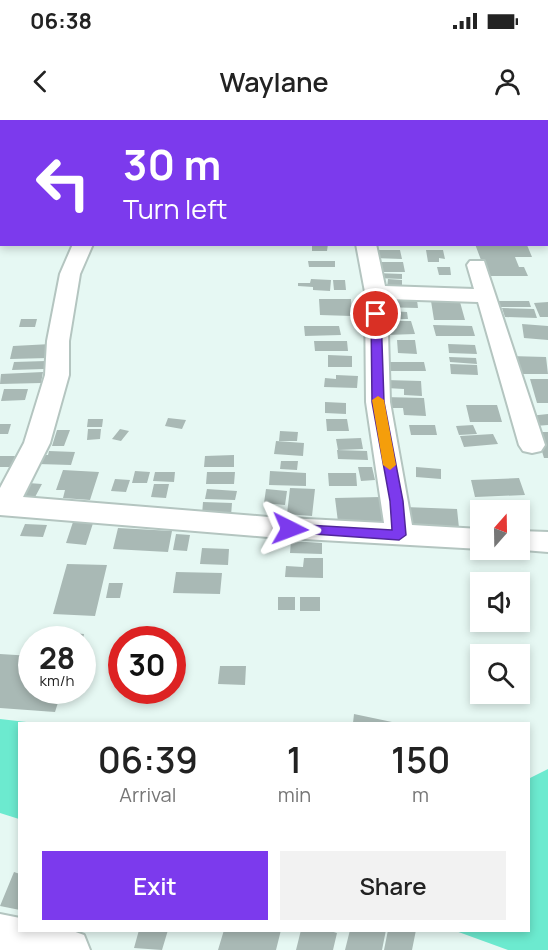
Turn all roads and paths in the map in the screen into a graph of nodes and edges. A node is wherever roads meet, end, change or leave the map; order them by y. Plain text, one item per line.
1 (82, 246) edge
2 (366, 246) edge
3 (477, 265) dead end
4 (376, 292) junction
5 (485, 296) junction
6 (532, 445) dead end
7 (3, 505) edge
8 (399, 535) junction
9 (470, 539) edge
10 (530, 541) edge
11 (548, 542) edge
12 (0, 934) edge
13 (69, 950) edge

1 - 7 street
2 - 4 street
3 - 5 street
4 - 5 street
4 - 8 street
5 - 6 street
7 - 8 street
8 - 9 street
10 - 11 street
12 - 13 street

